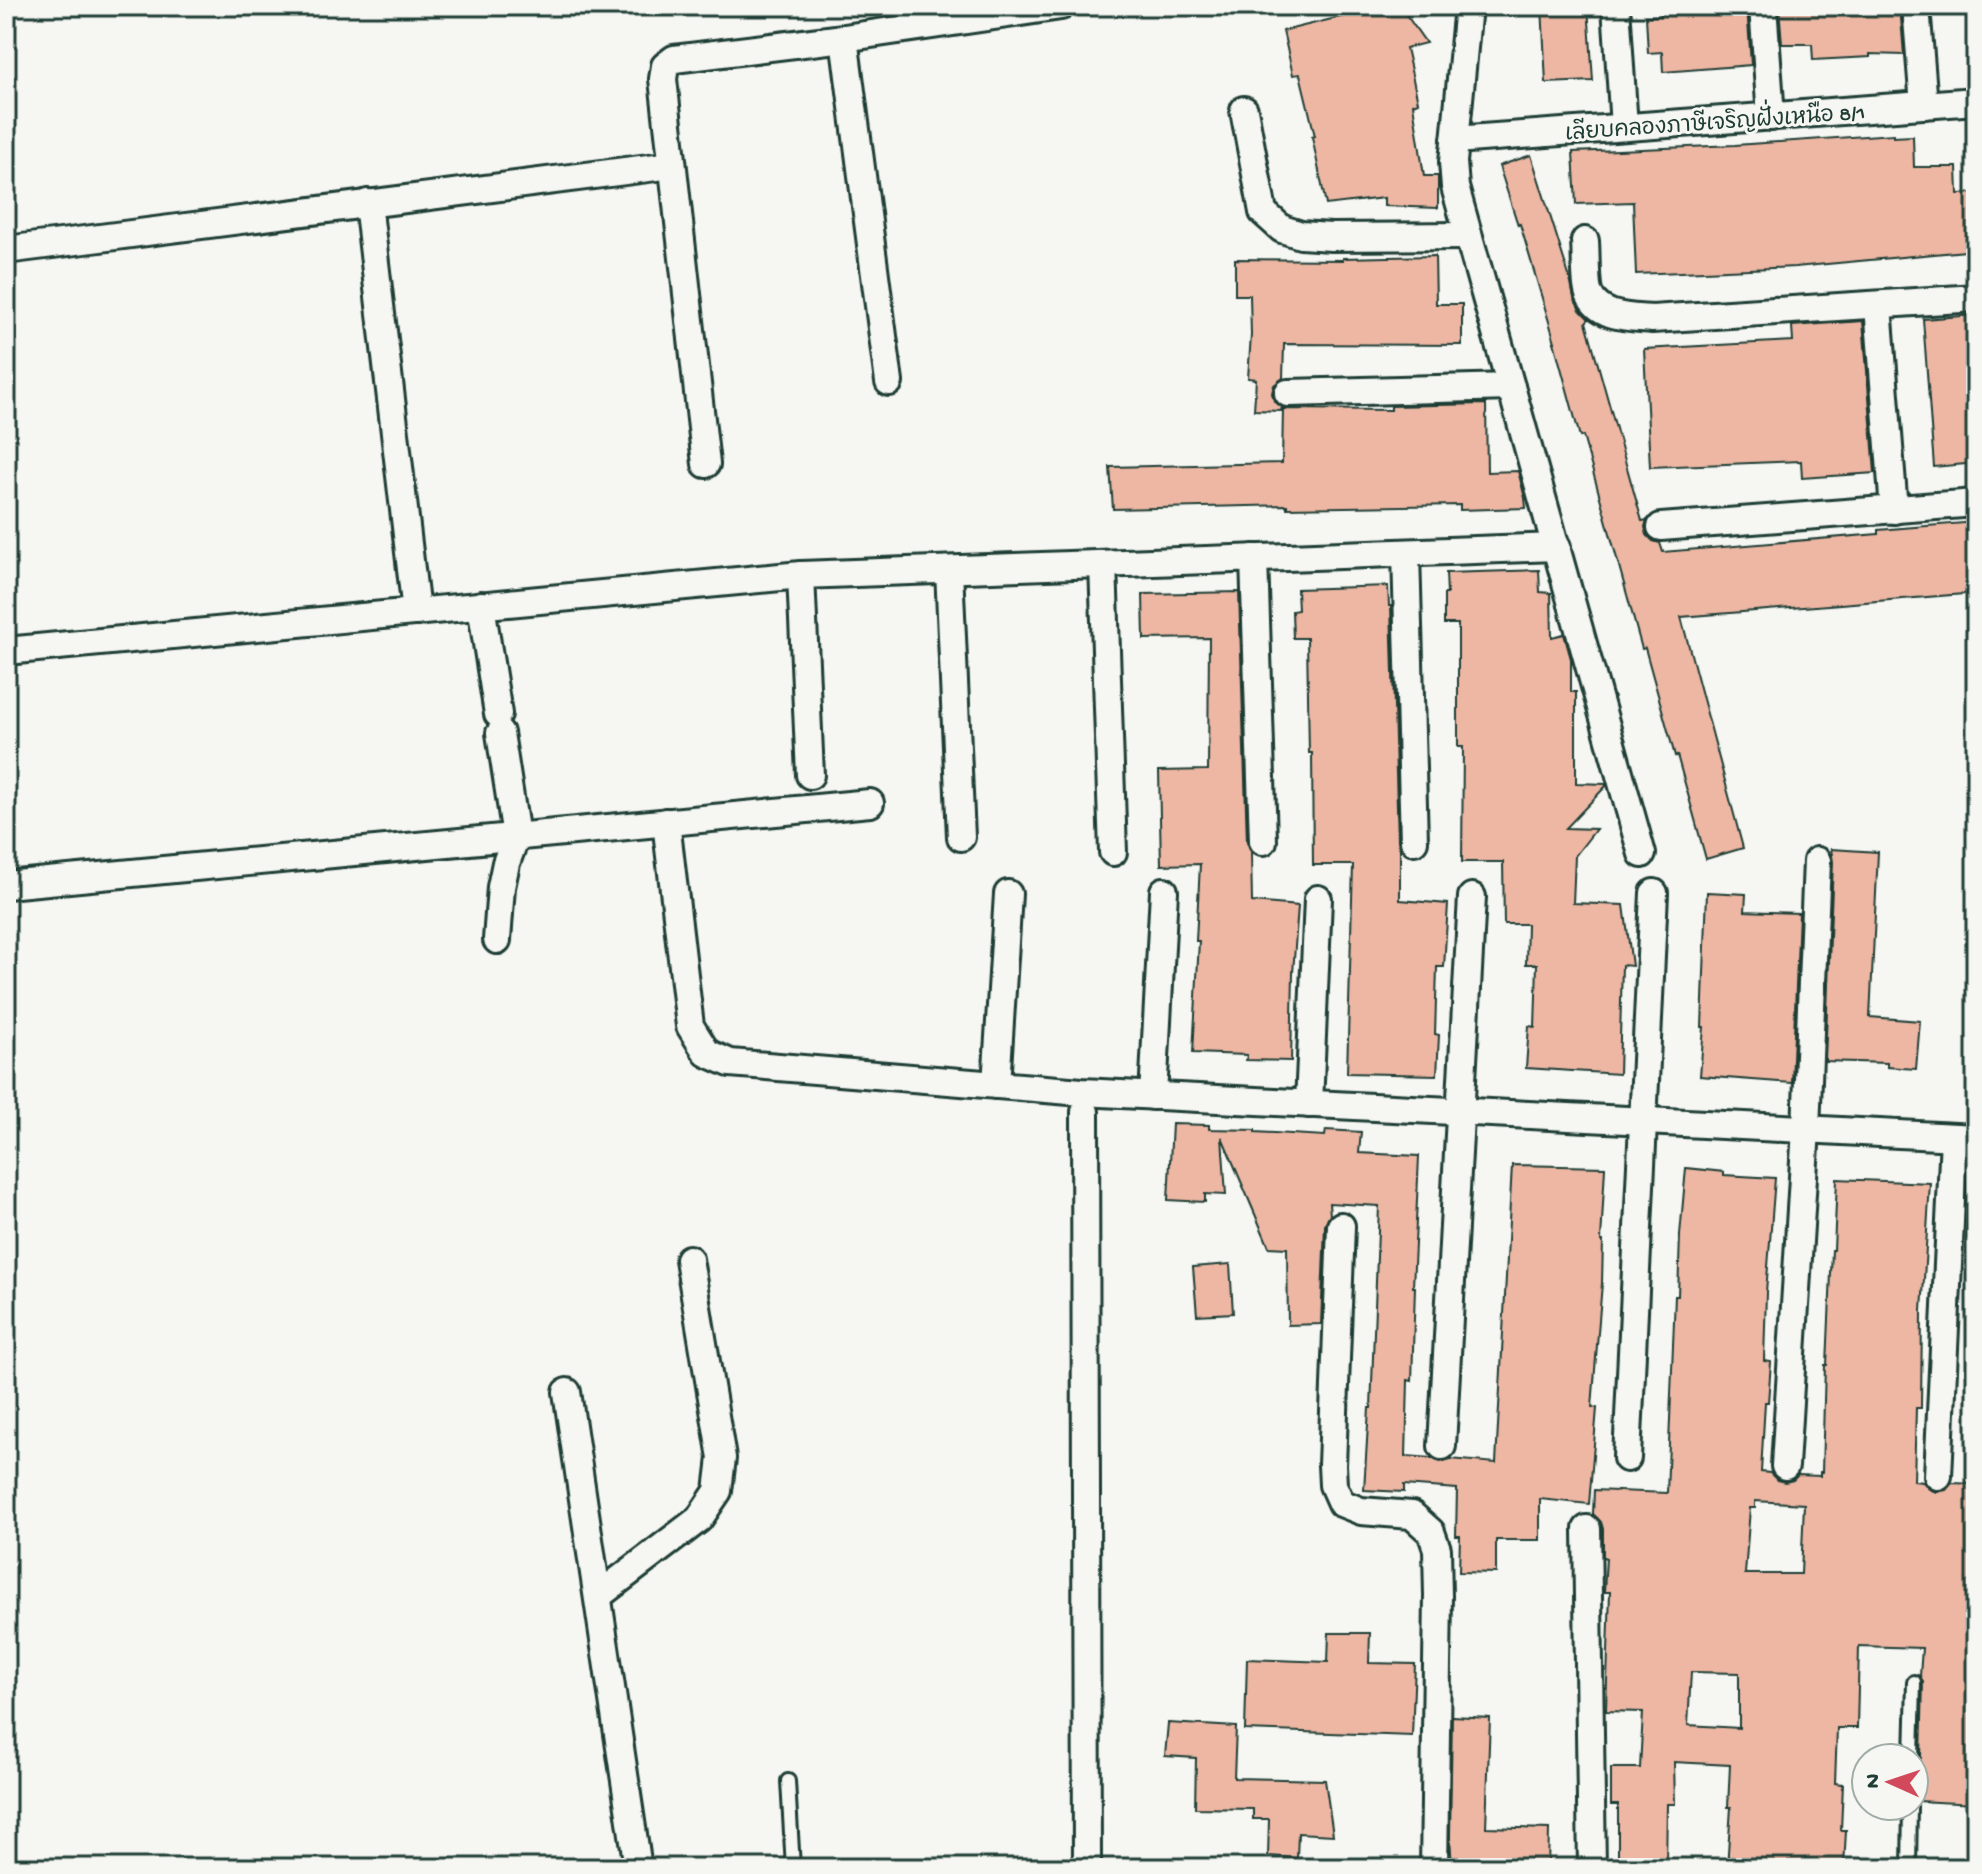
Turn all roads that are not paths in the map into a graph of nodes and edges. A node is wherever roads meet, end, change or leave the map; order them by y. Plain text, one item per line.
1 (1061, 6) edge
2 (1468, 6) edge
3 (1616, 6) edge
4 (1763, 6) edge
5 (1916, 6) edge
6 (844, 38) junction
7 (1976, 101) edge
8 (1924, 105) junction
9 (1244, 110) dead end
10 (1771, 117) junction
11 (1624, 127) junction
12 (1455, 140) junction
13 (672, 165) junction
14 (368, 203) junction
15 (1468, 236) junction
16 (1585, 241) dead end
17 (6, 250) edge
18 (1976, 298) edge
19 (1878, 306) junction
20 (889, 382) dead end
21 (1511, 387) junction
22 (1288, 393) dead end
23 (706, 464) dead end
24 (1976, 503) edge
25 (1894, 510) junction
26 (1661, 527) dead end
27 (1557, 547) junction
28 (1406, 553) junction
29 (1254, 558) junction
30 (1103, 564) junction
31 (949, 570) junction
32 (801, 575) junction
33 (481, 605) junction
34 (416, 612) junction
35 (6, 651) edge
36 (810, 775) dead end
37 (870, 803) dead end
38 (666, 822) junction
39 (516, 836) junction
40 (961, 837) dead end
41 (1263, 841) dead end
42 (1414, 841) dead end
43 (1113, 852) dead end
44 (1642, 854) dead end
45 (1817, 861) dead end
46 (6, 885) edge
47 (1164, 891) dead end
48 (1654, 893) dead end
49 (1008, 894) dead end
50 (1472, 897) dead end
51 (1318, 899) dead end
52 (497, 940) dead end
53 (996, 1085) junction
54 (1153, 1096) junction
55 (1309, 1104) junction
56 (1461, 1111) junction
57 (1085, 1112) dead end
58 (1644, 1121) junction
59 (1806, 1129) junction
60 (1965, 1137) edge
61 (1341, 1226) dead end
62 (689, 1259) dead end
63 (567, 1392) dead end
64 (1442, 1446) dead end
65 (1627, 1458) dead end
66 (1785, 1466) dead end
67 (1938, 1476) dead end
68 (1587, 1529) dead end
69 (598, 1596) junction
70 (1914, 1682) dead end
71 (1912, 1742) edge
72 (788, 1781) dead end
73 (1910, 1822) edge
74 (638, 1868) edge
75 (793, 1868) edge
76 (1087, 1868) edge
77 (1434, 1868) edge
78 (1592, 1868) edge
79 (1909, 1868) edge

1 - 6 street
2 - 12 street
3 - 11 street
4 - 10 street
5 - 8 street
6 - 13 street
6 - 20 street
7 - 8 street, เลียบคลองภาษีเจริญฝั่งเหนือ 8/1
8 - 10 street, เลียบคลองภาษีเจริญฝั่งเหนือ 8/1
9 - 15 street
10 - 11 street, เลียบคลองภาษีเจริญฝั่งเหนือ 8/1
11 - 12 street, เลียบคลองภาษีเจริญฝั่งเหนือ 8/1
12 - 15 street
13 - 14 street
13 - 23 street
14 - 17 street
14 - 34 street
15 - 21 street
16 - 19 street
18 - 19 street
19 - 25 street
21 - 22 street
21 - 27 street
24 - 25 street
25 - 26 street
27 - 28 street
27 - 44 street
28 - 29 street
28 - 42 street
29 - 30 street
29 - 41 street
30 - 31 street
30 - 43 street
31 - 32 street
31 - 40 street
32 - 33 street
32 - 36 street
33 - 34 street
33 - 39 street
34 - 35 street
37 - 38 street
38 - 39 street
38 - 53 street
39 - 46 street
39 - 52 street
45 - 59 street
47 - 54 street
48 - 58 street
49 - 53 street
50 - 56 street
51 - 55 street
53 - 54 street
54 - 55 street
55 - 56 street
56 - 58 street
56 - 64 street
57 - 76 street
58 - 59 street
58 - 65 street
59 - 60 street
59 - 66 street
60 - 67 street
61 - 77 street
62 - 69 street
63 - 69 street
68 - 78 street
69 - 74 street
70 - 71 lane
72 - 75 lane
73 - 79 lane

